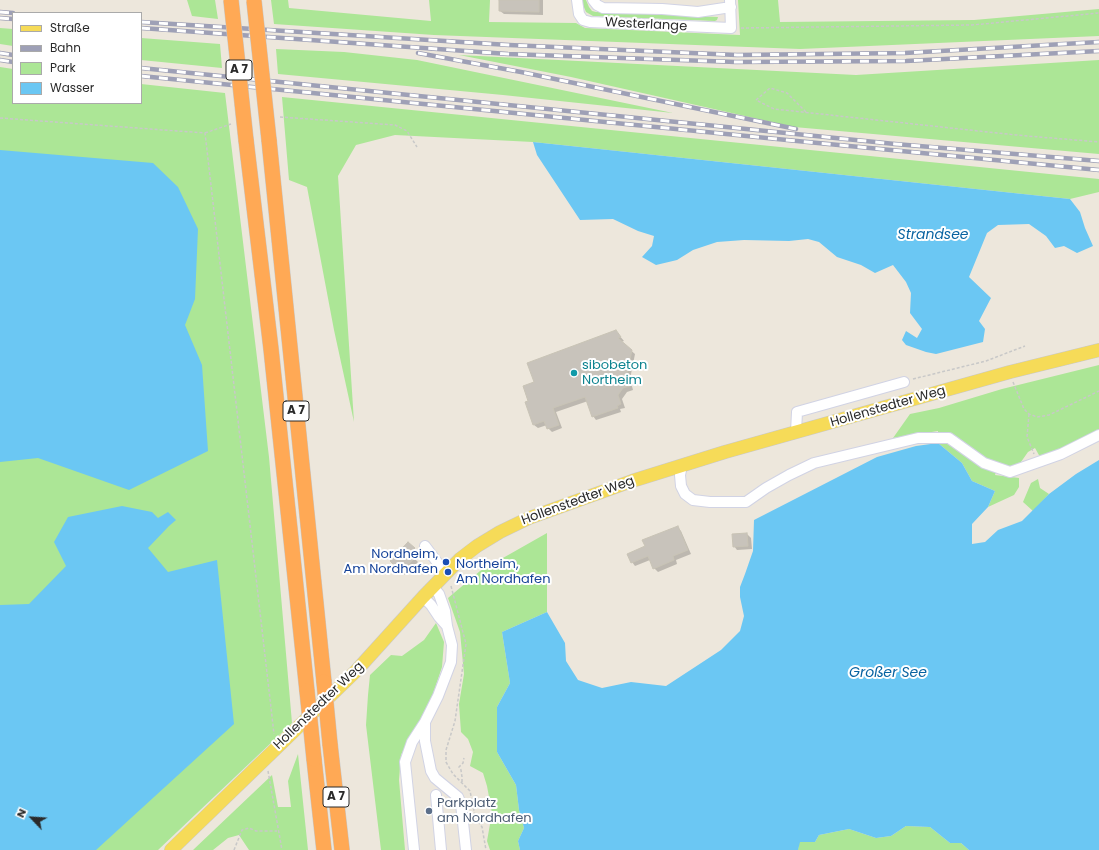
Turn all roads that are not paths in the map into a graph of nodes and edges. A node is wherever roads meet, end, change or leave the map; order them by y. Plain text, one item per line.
1 (231, 0) edge
2 (577, 0) edge
3 (593, 0) edge
4 (254, 1) edge
5 (731, 3) edge
6 (1099, 350) edge
7 (904, 382) road end
8 (796, 432) junction
9 (1099, 435) edge
10 (682, 465) junction
11 (425, 546) dead end
12 (448, 578) junction
13 (436, 591) junction
14 (423, 597) junction
15 (447, 626) junction
16 (425, 722) junction
17 (436, 795) dead end
18 (171, 850) edge
19 (324, 850) edge
20 (342, 850) edge
21 (414, 850) edge
22 (441, 850) edge
23 (466, 850) edge

1 - 19 highway, A 7, bridge
2 - 5 street, Westerlange
3 - 5 street
4 - 20 highway, A 7, bridge
6 - 8 main road, Hollenstedter Weg
7 - 8 street
8 - 10 main road, Hollenstedter Weg
9 - 10 street
10 - 12 main road, Hollenstedter Weg
11 - 12 street
12 - 13 main road, Hollenstedter Weg
13 - 14 main road, Hollenstedter Weg
13 - 15 street
14 - 15 street
14 - 18 main road, Hollenstedter Weg
15 - 16 street
16 - 21 street
16 - 23 street
17 - 22 street

